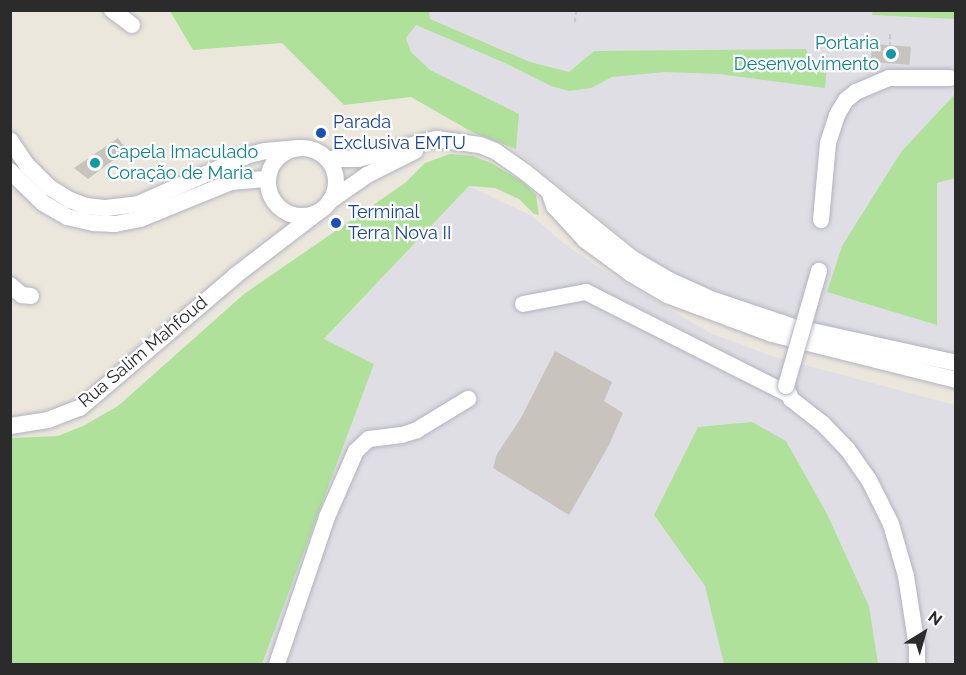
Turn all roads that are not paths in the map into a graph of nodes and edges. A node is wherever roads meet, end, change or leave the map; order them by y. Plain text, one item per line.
1 (112, 10) edge
2 (132, 25) dead end
3 (950, 78) dead end
4 (436, 138) junction
5 (10, 140) edge
6 (299, 148) junction
7 (327, 159) junction
8 (10, 171) edge
9 (268, 179) junction
10 (330, 201) junction
11 (280, 208) junction
12 (317, 213) junction
13 (821, 220) dead end
14 (578, 225) junction
15 (819, 271) dead end
16 (236, 275) junction
17 (10, 285) edge
18 (31, 296) dead end
19 (523, 304) dead end
20 (956, 363) edge
21 (956, 380) edge
22 (787, 390) junction
23 (468, 399) dead end
24 (10, 426) edge
25 (277, 664) edge
26 (917, 664) edge

1 - 2 street
3 - 13 street
4 - 7 street
4 - 10 street
4 - 14 street
5 - 6 street
6 - 7 street
6 - 9 street
7 - 10 street
8 - 9 street
9 - 11 street
10 - 12 street
11 - 12 street
11 - 16 street, Rua Salim Mahfoud
12 - 16 street, Rua Salim Mahfoud
14 - 20 street
14 - 21 street
15 - 22 street, bridge
16 - 24 street, Rua Salim Mahfoud
17 - 18 street
19 - 22 street
22 - 26 street
23 - 25 street

